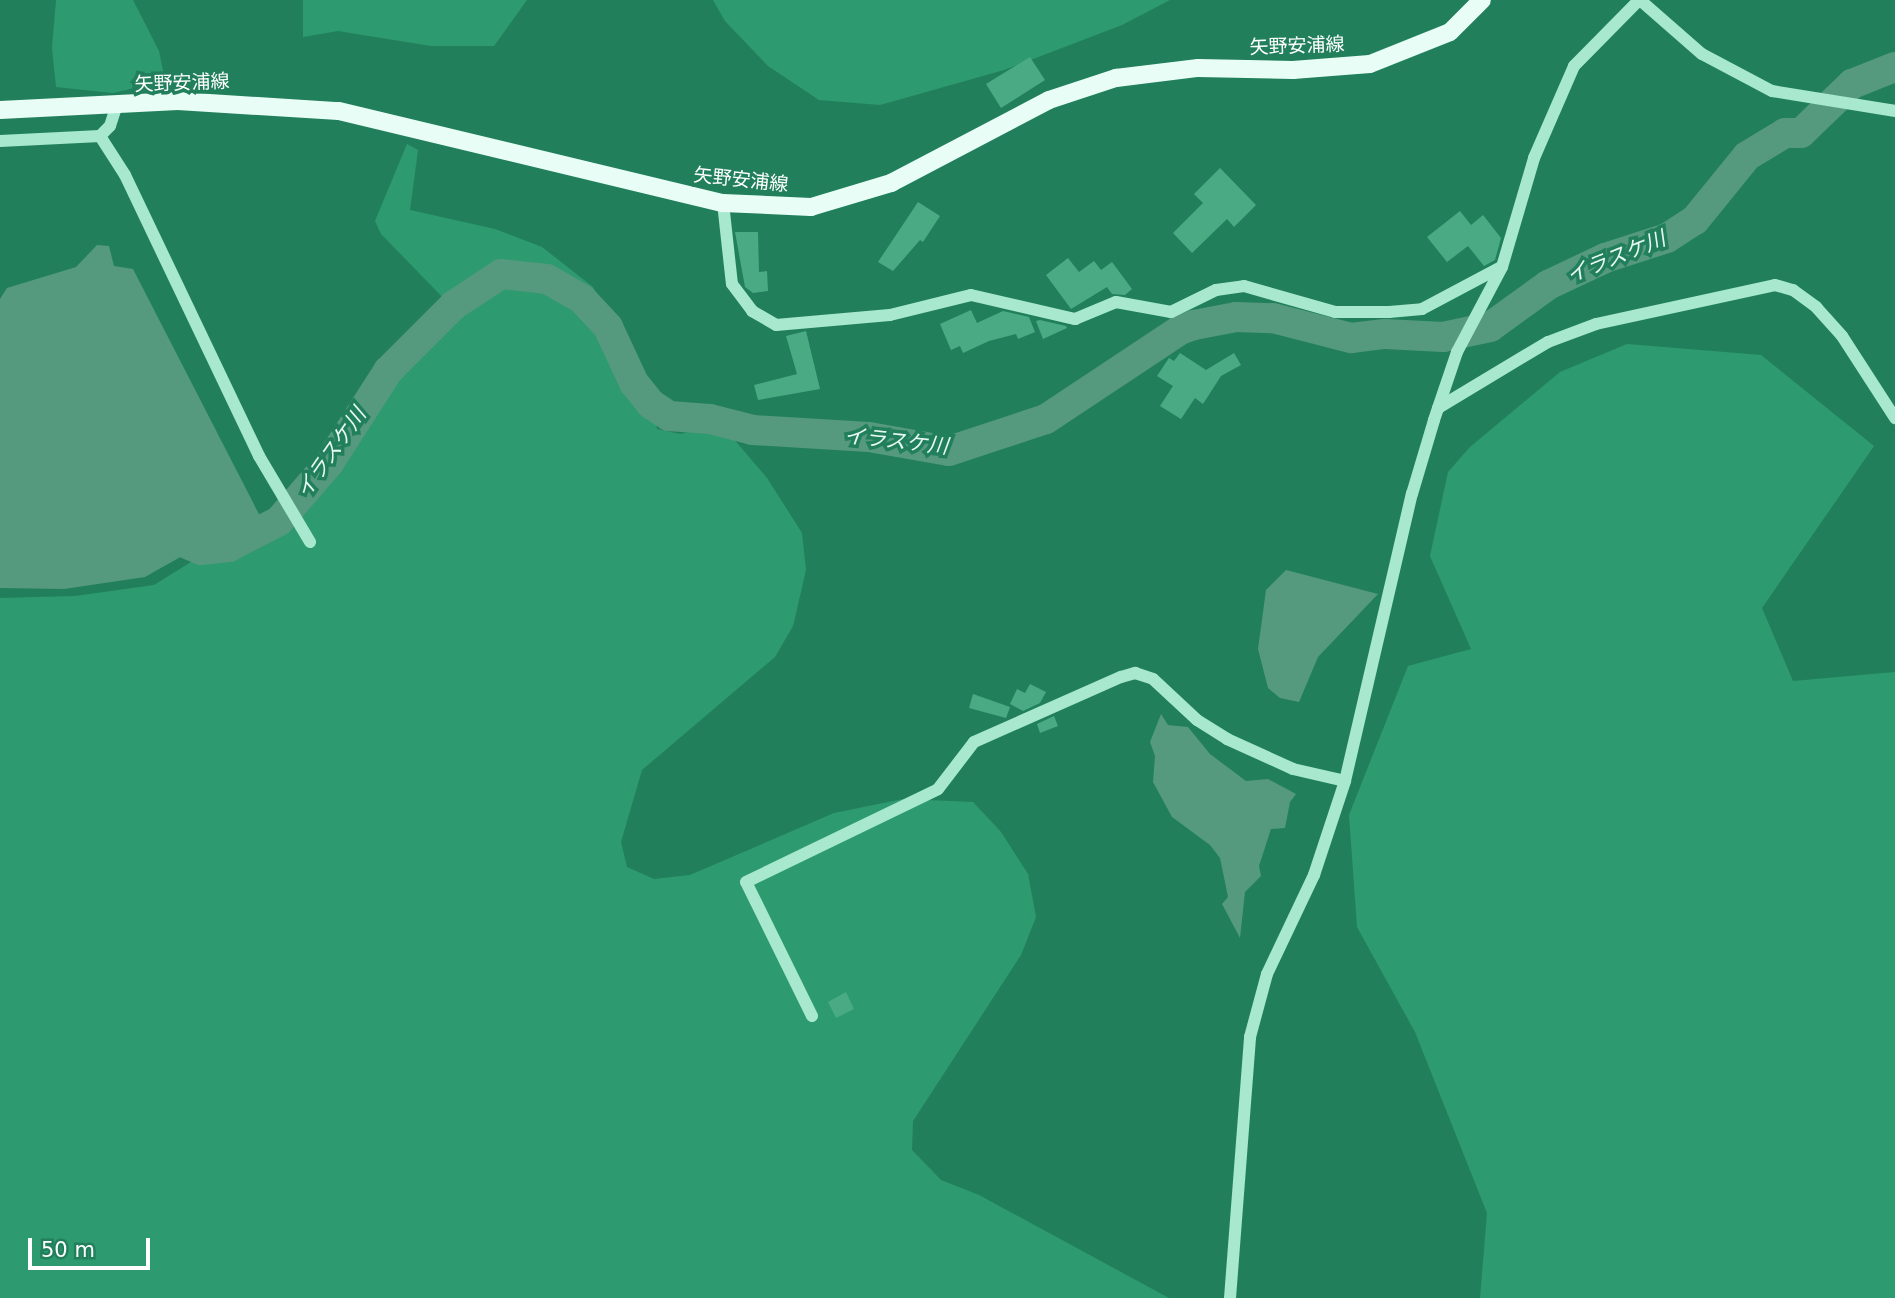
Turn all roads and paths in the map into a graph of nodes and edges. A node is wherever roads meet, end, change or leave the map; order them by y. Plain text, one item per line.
1 (1482, 0) edge
2 (1640, 0) edge
3 (116, 107) junction
4 (0, 110) edge
5 (1895, 111) edge
6 (100, 136) junction
7 (0, 141) edge
8 (723, 203) junction
9 (1502, 267) junction
10 (1438, 408) junction
11 (1895, 418) edge
12 (310, 542) dead end
13 (1345, 781) junction
14 (812, 1016) dead end
15 (1230, 1298) edge

1 - 8 main road, 矢野安浦線
2 - 5 street
2 - 9 street
3 - 4 main road, 矢野安浦線
3 - 6 street
3 - 8 main road, 矢野安浦線
6 - 7 street
6 - 12 street
8 - 9 street
9 - 10 street
10 - 11 street
10 - 13 street
13 - 14 street
13 - 15 street

